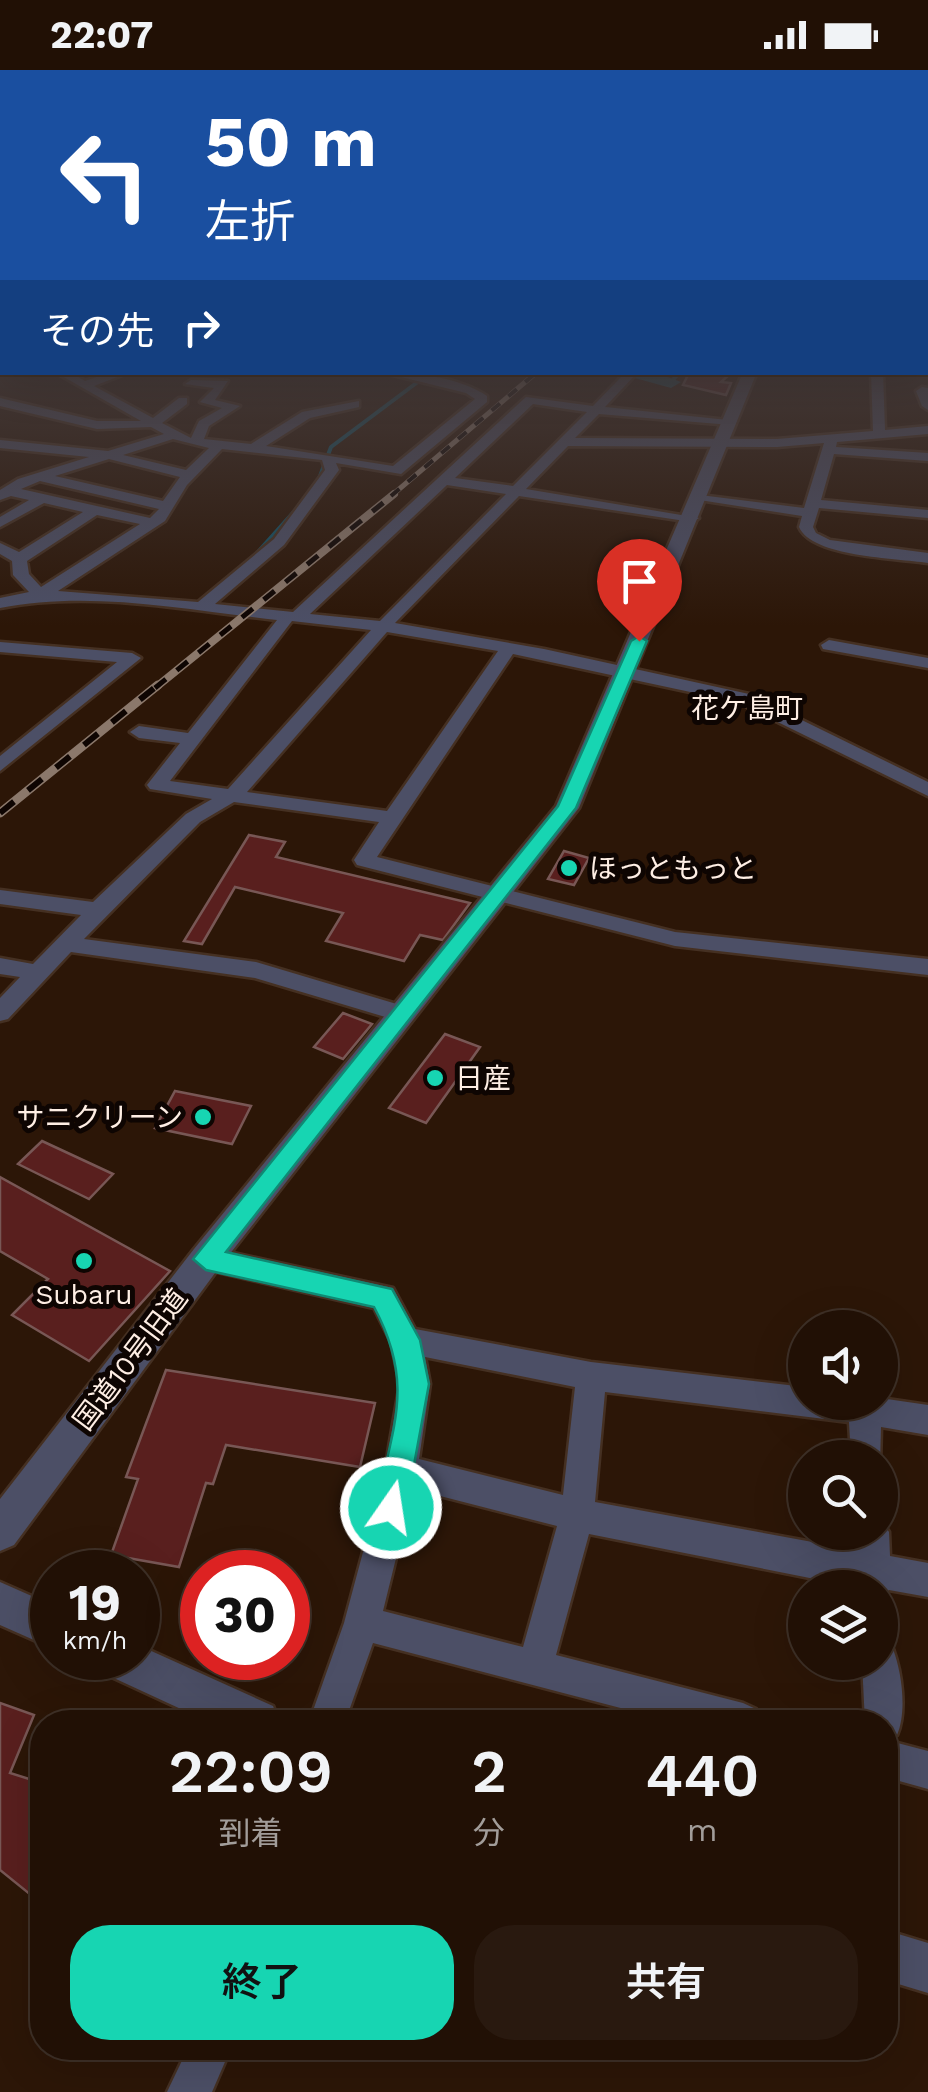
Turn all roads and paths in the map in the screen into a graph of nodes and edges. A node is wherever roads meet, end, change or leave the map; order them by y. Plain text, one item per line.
1 (166, 437) edge
2 (176, 437) edge
3 (198, 437) edge
4 (271, 437) edge
5 (437, 437) edge
6 (489, 437) edge
7 (566, 437) edge
8 (638, 437) edge
9 (725, 437) edge
10 (773, 437) edge
11 (857, 437) edge
12 (196, 442) junction
13 (561, 442) junction
14 (0, 444) edge
15 (830, 444) junction
16 (254, 448) junction
17 (214, 451) junction
18 (108, 455) junction
19 (327, 457) junction
20 (928, 457) edge
21 (299, 468) dead end
22 (0, 475) edge
23 (190, 475) junction
24 (33, 479) junction
25 (442, 480) junction
26 (512, 493) junction
27 (4, 494) edge
28 (40, 499) junction
29 (166, 506) junction
30 (696, 508) junction
31 (812, 508) junction
32 (95, 510) junction
33 (928, 514) edge
34 (154, 522) junction
35 (0, 523) edge
36 (0, 547) edge
37 (928, 558) edge
38 (19, 559) junction
39 (40, 595) junction
40 (0, 603) edge
41 (203, 606) junction
42 (293, 617) junction
43 (383, 626) junction
44 (829, 645) dead end
45 (0, 647) edge
46 (509, 647) junction
47 (928, 663) edge
48 (626, 671) junction
49 (139, 732) dead end
50 (193, 738) junction
51 (4, 758) edge
52 (928, 790) edge
53 (235, 793) junction
54 (391, 818) junction
55 (0, 896) edge
56 (499, 897) junction
57 (99, 910) junction
58 (68, 944) junction
59 (0, 966) edge
60 (928, 967) edge
61 (39, 973) junction
62 (0, 1013) edge
63 (402, 1014) junction
64 (206, 1259) junction
65 (406, 1340) junction
66 (591, 1376) junction
67 (788, 1399) edge
68 (898, 1414) edge
69 (928, 1420) edge
70 (400, 1470) junction
71 (577, 1515) junction
72 (0, 1532) edge
73 (833, 1570) edge
74 (898, 1579) edge
75 (928, 1580) edge
76 (0, 1602) edge
77 (30, 1616) edge
78 (362, 1624) junction
79 (534, 1670) junction
80 (160, 1677) edge
81 (881, 1680) edge
82 (231, 1710) edge
83 (331, 1710) edge
84 (695, 1710) edge
85 (883, 1710) edge
86 (898, 1762) edge
87 (928, 1770) edge
88 (898, 1959) edge
89 (928, 1968) edge
90 (204, 2060) edge
91 (189, 2092) edge

1 - 18 street
2 - 12 street
3 - 12 street
4 - 16 street
5 - 19 street
6 - 25 street
7 - 13 street
8 - 13 street
9 - 30 street, 国道10号旧道
10 - 15 street
11 - 15 street
12 - 17 street
13 - 26 street
14 - 18 street
15 - 20 street
15 - 31 street
16 - 17 street
16 - 19 street
17 - 21 street
17 - 23 street
18 - 23 street
18 - 24 street
19 - 41 street
22 - 24 street
23 - 29 street
24 - 27 street
24 - 29 street
25 - 26 street
25 - 42 street
26 - 30 street
26 - 43 street
27 - 28 street
28 - 32 street
28 - 35 street
29 - 34 street
30 - 31 street
30 - 48 street, 国道10号旧道
31 - 33 street
31 - 37 street
32 - 34 street
32 - 38 street
34 - 39 street
36 - 38 street
38 - 39 street
39 - 40 street
39 - 41 street
41 - 42 street
42 - 43 street
42 - 50 street
43 - 46 street
43 - 53 street
44 - 47 street
45 - 51 street
46 - 48 street
46 - 54 street
48 - 52 street
48 - 56 street, 国道10号旧道
49 - 50 street
50 - 53 street
53 - 54 street
53 - 57 street
54 - 56 street
55 - 57 street
56 - 60 street
56 - 63 street, 国道10号旧道
57 - 58 street
58 - 61 street
58 - 63 street
59 - 61 street
61 - 62 street
63 - 64 street, 国道10号旧道
64 - 65 street
64 - 72 street, 国道10号旧道
65 - 66 street
65 - 70 street
66 - 67 street
66 - 71 street
68 - 69 street
70 - 71 street
70 - 78 street
71 - 73 street
71 - 79 street
74 - 75 street
76 - 77 street
78 - 79 street
78 - 83 street
79 - 84 street
80 - 82 street
81 - 85 street
86 - 87 street
88 - 89 street
90 - 91 street

